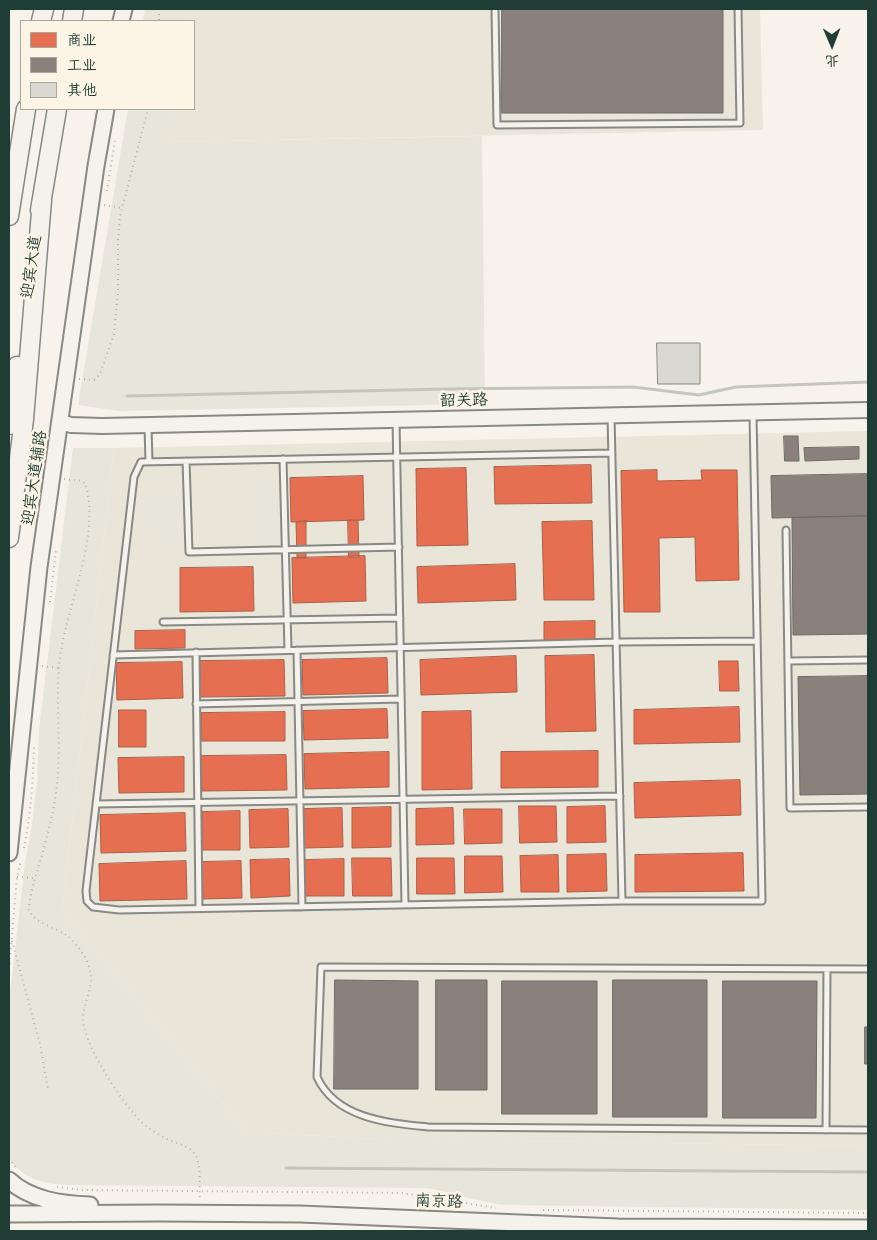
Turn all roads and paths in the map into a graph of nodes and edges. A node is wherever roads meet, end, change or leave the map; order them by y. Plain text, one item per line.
1 (495, 9) edge
2 (738, 9) edge
3 (26, 110) edge
4 (57, 110) edge
5 (106, 110) edge
6 (148, 110) edge
7 (115, 138) dead end
8 (106, 195) dead end
9 (42, 200) junction
10 (10, 203) edge
11 (104, 205) dead end
12 (122, 208) junction
13 (9, 216) edge
14 (79, 379) dead end
15 (868, 410) edge
16 (753, 413) junction
17 (612, 416) junction
18 (396, 420) junction
19 (61, 422) junction
20 (9, 425) edge
21 (148, 425) junction
22 (612, 452) junction
23 (397, 457) junction
24 (283, 459) junction
25 (186, 461) junction
26 (149, 462) junction
27 (786, 530) dead end
28 (9, 538) edge
29 (399, 547) junction
30 (56, 548) dead end
31 (285, 550) junction
32 (49, 607) dead end
33 (400, 618) junction
34 (287, 620) junction
35 (163, 622) dead end
36 (757, 641) junction
37 (617, 642) junction
38 (400, 647) junction
39 (288, 650) junction
40 (297, 650) junction
41 (196, 652) junction
42 (113, 654) junction
43 (868, 660) edge
44 (788, 661) junction
45 (42, 666) dead end
46 (59, 668) dead end
47 (402, 699) junction
48 (298, 701) junction
49 (196, 704) junction
50 (34, 740) dead end
51 (620, 796) junction
52 (403, 799) junction
53 (300, 800) junction
54 (198, 801) junction
55 (96, 804) junction
56 (868, 807) edge
57 (9, 853) edge
58 (17, 877) junction
59 (34, 878) dead end
60 (622, 901) junction
61 (405, 905) junction
62 (302, 907) junction
63 (199, 908) junction
64 (12, 940) junction
65 (9, 969) edge
66 (827, 969) junction
67 (868, 969) edge
68 (48, 1090) dead end
69 (826, 1130) junction
70 (868, 1130) edge
71 (16, 1173) edge
72 (54, 1187) dead end
73 (504, 1209) dead end
74 (543, 1210) dead end
75 (868, 1213) edge
76 (9, 1214) edge
77 (274, 1214) junction
78 (868, 1228) edge

1 - 2 lane
3 - 10 highway
4 - 9 highway, 迎宾大道
5 - 19 main road, 迎宾大道辅路
6 - 12 path
7 - 8 path
9 - 20 highway, 迎宾大道
9 - 28 highway
10 - 13 highway
11 - 12 path
12 - 14 path
15 - 16 street, 韶关路
16 - 17 street, 韶关路
16 - 36 lane
17 - 18 street, 韶关路
17 - 22 lane
18 - 21 street, 韶关路
18 - 23 lane
19 - 21 street, 韶关路
19 - 57 main road, 迎宾大道辅路
21 - 26 lane
22 - 23 lane
22 - 37 lane
23 - 24 lane
23 - 29 lane
24 - 25 lane
24 - 31 lane
25 - 26 lane
25 - 31 lane
26 - 42 lane
27 - 44 lane
29 - 31 lane
29 - 33 lane
30 - 32 path
31 - 34 lane
33 - 34 lane
33 - 38 lane
34 - 35 lane
34 - 39 lane
36 - 37 lane
36 - 60 lane
37 - 38 lane
37 - 51 lane
38 - 40 lane
38 - 47 lane
39 - 40 lane
39 - 41 lane
40 - 48 lane
41 - 42 lane
41 - 49 lane
42 - 55 lane
43 - 44 lane
44 - 56 lane
45 - 46 path
47 - 48 lane
47 - 52 lane
48 - 49 lane
48 - 53 lane
49 - 54 lane
50 - 58 path
51 - 52 lane
51 - 60 lane
52 - 53 lane
52 - 61 lane
53 - 54 lane
53 - 62 lane
54 - 55 lane
54 - 63 lane
55 - 63 lane
58 - 59 path
58 - 64 path
60 - 61 lane
61 - 62 lane
62 - 63 lane
64 - 65 path
64 - 68 path
66 - 67 lane
66 - 69 lane
66 - 69 lane
69 - 70 lane
71 - 77 main road
72 - 73 path
74 - 75 path
76 - 77 main road, 南京路
77 - 78 main road, 南京路

